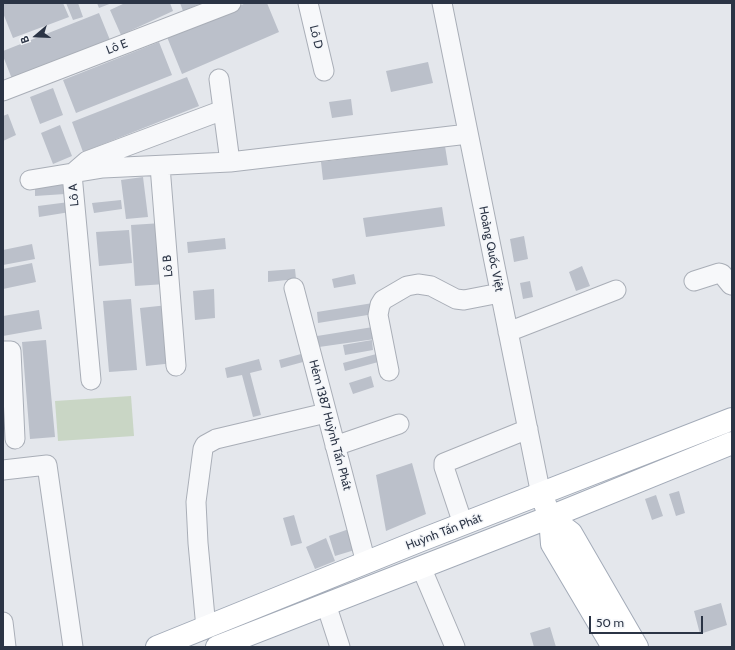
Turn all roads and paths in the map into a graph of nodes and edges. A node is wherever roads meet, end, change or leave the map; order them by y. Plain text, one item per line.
1 (231, 3) edge
2 (308, 3) edge
3 (442, 3) edge
4 (324, 71) dead end
5 (219, 79) dead end
6 (3, 91) edge
7 (223, 110) junction
8 (468, 134) junction
9 (230, 162) junction
10 (160, 166) junction
11 (72, 174) junction
12 (30, 180) dead end
13 (694, 281) dead end
14 (731, 285) dead end
15 (294, 288) dead end
16 (616, 290) dead end
17 (500, 293) junction
18 (508, 332) junction
19 (3, 352) edge
20 (176, 366) dead end
21 (389, 371) dead end
22 (91, 380) dead end
23 (326, 413) junction
24 (732, 419) edge
25 (399, 424) dead end
26 (528, 429) junction
27 (14, 439) dead end
28 (732, 443) edge
29 (336, 446) junction
30 (3, 470) edge
31 (541, 495) junction
32 (550, 517) junction
33 (463, 524) junction
34 (366, 563) junction
35 (421, 567) junction
36 (326, 604) junction
37 (244, 612) junction
38 (3, 622) edge
39 (206, 628) junction
40 (252, 633) junction
41 (6, 647) edge
42 (73, 647) edge
43 (157, 647) edge
44 (217, 647) edge
45 (340, 647) edge
46 (455, 647) edge
47 (613, 647) edge
48 (637, 647) edge

1 - 6 street, Lô E
2 - 4 street, Lô D
3 - 8 street, Hoàng Quốc Việt
5 - 7 street
7 - 9 street
7 - 11 street, Lô A
8 - 9 street
8 - 17 street, Hoàng Quốc Việt
9 - 10 street
10 - 11 street
10 - 20 street, Lô B
11 - 12 street
11 - 22 street, Lô A
13 - 14 street
15 - 23 street, Hẻm 1387 Huỳnh Tấn Phát
16 - 18 street
17 - 18 street, Hoàng Quốc Việt
17 - 21 street
18 - 26 street, Hoàng Quốc Việt
19 - 27 street
23 - 29 street, Hẻm 1387 Huỳnh Tấn Phát
23 - 39 street
24 - 31 main road, Huỳnh Tấn Phát
25 - 29 street
26 - 31 street, Hoàng Quốc Việt
26 - 33 street
28 - 32 main road, Huỳnh Tấn Phát
29 - 34 street, Hẻm 1387 Huỳnh Tấn Phát
30 - 42 street
31 - 32 main road
31 - 33 main road, Huỳnh Tấn Phát
32 - 35 main road, Huỳnh Tấn Phát
32 - 47 main road
32 - 48 main road
33 - 34 main road, Huỳnh Tấn Phát
34 - 37 main road, Huỳnh Tấn Phát
35 - 36 main road, Huỳnh Tấn Phát
35 - 46 street
36 - 40 main road, Huỳnh Tấn Phát
36 - 45 street
37 - 39 main road, Huỳnh Tấn Phát
37 - 40 main road
38 - 41 street
39 - 43 main road, Huỳnh Tấn Phát
40 - 44 main road, Huỳnh Tấn Phát

